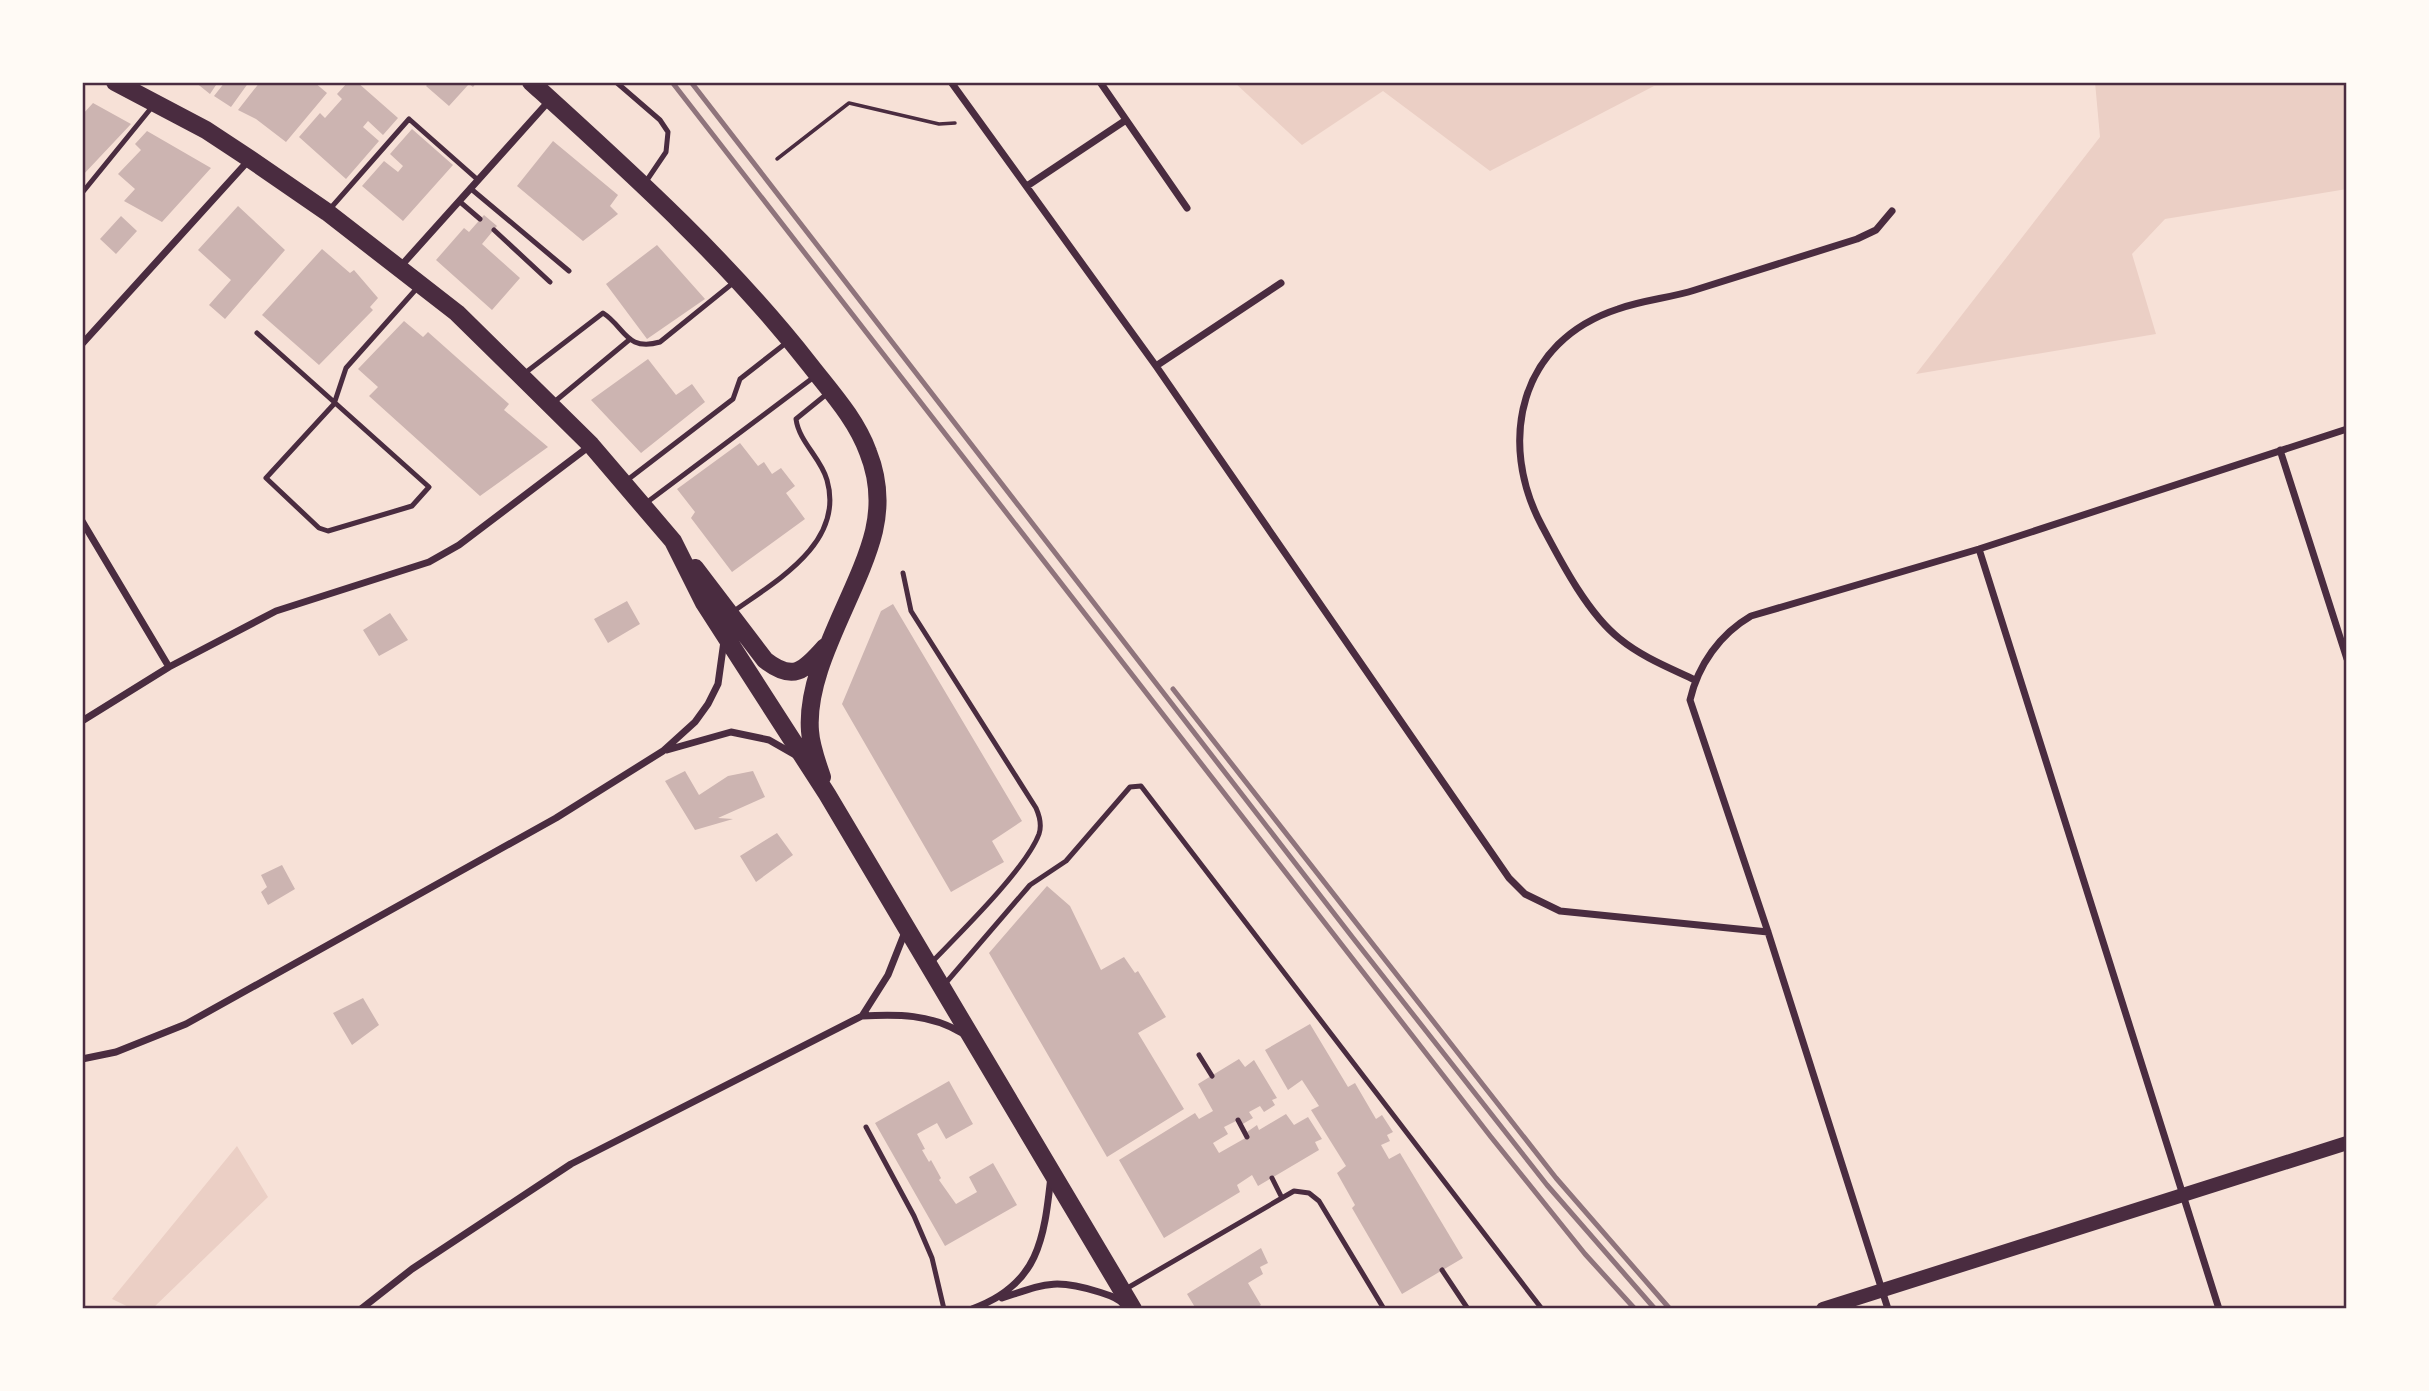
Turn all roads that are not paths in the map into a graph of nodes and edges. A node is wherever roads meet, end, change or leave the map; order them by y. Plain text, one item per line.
1 (115, 82) edge
2 (531, 82) edge
3 (616, 82) edge
4 (951, 82) edge
5 (1100, 82) edge
6 (550, 100) junction
7 (156, 102) junction
8 (1126, 120) junction
9 (250, 159) junction
10 (478, 180) junction
11 (643, 186) junction
12 (1027, 186) junction
13 (470, 188) junction
14 (82, 193) edge
15 (459, 201) junction
16 (1187, 208) dead end
17 (1892, 211) dead end
18 (327, 212) junction
19 (480, 219) dead end
20 (494, 230) dead end
21 (400, 267) junction
22 (569, 271) dead end
23 (738, 279) junction
24 (550, 282) dead end
25 (1280, 283) dead end
26 (421, 284) junction
27 (257, 333) dead end
28 (629, 340) junction
29 (790, 340) junction
30 (82, 344) edge
31 (1156, 366) junction
32 (817, 374) junction
33 (522, 375) junction
34 (830, 391) junction
35 (334, 404) junction
36 (551, 404) junction
37 (2347, 429) edge
38 (591, 444) junction
39 (2280, 450) junction
40 (623, 482) junction
41 (643, 505) junction
42 (82, 522) edge
43 (673, 541) junction
44 (1979, 549) junction
45 (903, 573) dead end
46 (731, 614) junction
47 (724, 636) junction
48 (830, 640) junction
49 (2347, 659) edge
50 (169, 667) junction
51 (1695, 680) junction
52 (82, 721) edge
53 (663, 751) junction
54 (801, 758) junction
55 (827, 794) junction
56 (907, 928) junction
57 (1768, 932) junction
58 (929, 966) junction
59 (942, 988) junction
60 (862, 1016) junction
61 (971, 1037) junction
62 (1199, 1055) dead end
63 (82, 1059) edge
64 (1212, 1076) dead end
65 (1238, 1120) dead end
66 (866, 1127) dead end
67 (1247, 1137) dead end
68 (2347, 1143) edge
69 (1051, 1171) junction
70 (1272, 1178) dead end
71 (2181, 1194) junction
72 (1282, 1198) junction
73 (1442, 1270) dead end
74 (1122, 1291) junction
75 (1883, 1291) junction
76 (992, 1301) junction
77 (361, 1309) edge
78 (944, 1309) edge
79 (972, 1309) edge
80 (1131, 1309) edge
81 (1384, 1309) edge
82 (1468, 1309) edge
83 (1542, 1309) edge
84 (1823, 1309) edge
85 (1888, 1309) edge
86 (2219, 1309) edge

1 - 7 main road
2 - 6 main road
3 - 11 lane
4 - 12 street
5 - 8 street
6 - 10 street
6 - 11 main road
7 - 9 main road
7 - 14 lane
8 - 12 street
8 - 16 street
9 - 18 main road
9 - 30 street
10 - 13 street
10 - 18 lane
11 - 23 main road
12 - 31 street
13 - 15 street
13 - 22 lane
15 - 19 lane
15 - 21 street
17 - 51 street
18 - 21 main road
20 - 24 lane
21 - 26 main road
23 - 28 lane
23 - 29 main road
25 - 31 street
26 - 33 main road
26 - 35 lane
27 - 35 lane
28 - 33 lane
28 - 36 lane
29 - 32 main road
29 - 40 lane
31 - 57 street
32 - 34 main road
32 - 41 lane
33 - 36 main road
34 - 46 lane
34 - 48 main road
35 - 35 lane
36 - 38 main road
37 - 39 street
38 - 40 main road
38 - 50 street
39 - 44 street
39 - 49 street
40 - 41 main road
41 - 43 main road
42 - 50 street
43 - 46 main road
43 - 47 main road
44 - 51 street
44 - 71 street
45 - 58 lane
46 - 48 main road
47 - 53 street
47 - 54 main road
48 - 55 main road
50 - 52 street
51 - 57 street
53 - 54 street
53 - 63 street
54 - 55 main road
55 - 56 main road
56 - 58 main road
56 - 60 street
57 - 75 street
58 - 59 main road
59 - 61 main road
59 - 83 lane
60 - 61 street
60 - 77 street
61 - 69 main road
62 - 64 lane
65 - 67 lane
66 - 78 lane
68 - 71 main road
69 - 74 main road
69 - 76 street
70 - 72 lane
71 - 75 main road
71 - 86 street
72 - 74 lane
72 - 81 lane
73 - 82 lane
74 - 80 main road
75 - 84 main road
75 - 85 street
76 - 79 street
76 - 80 street

